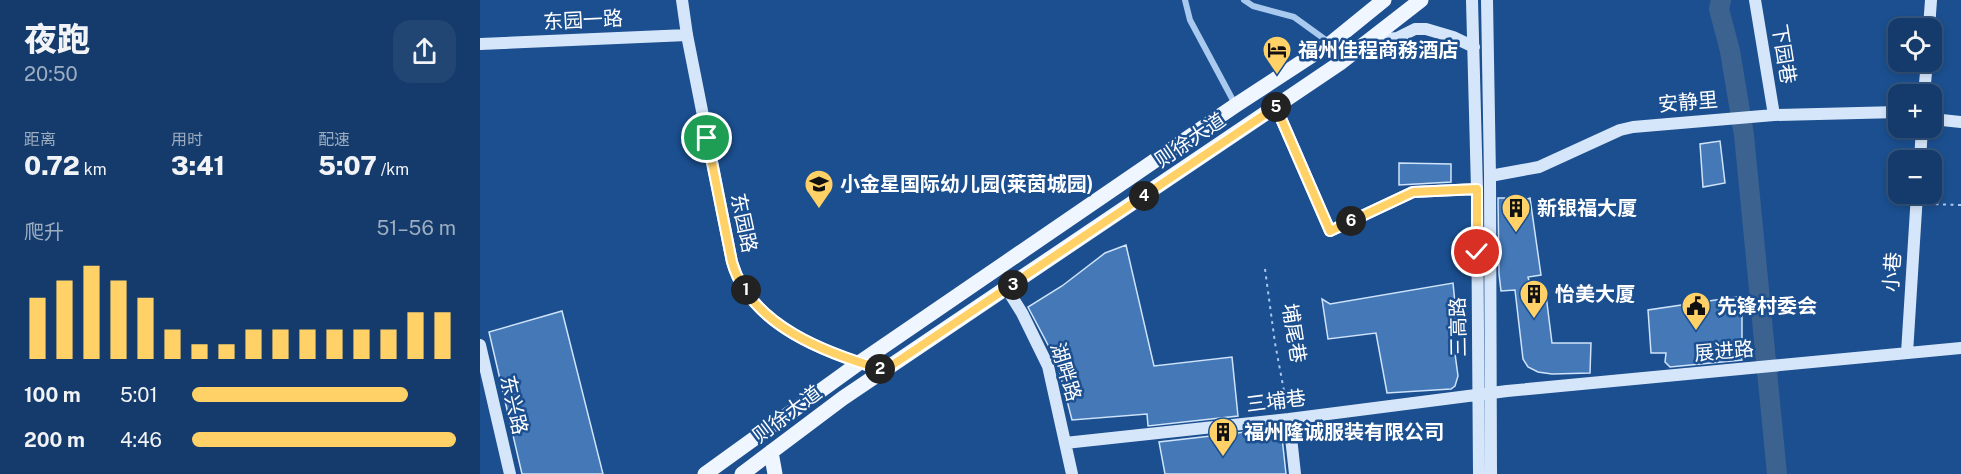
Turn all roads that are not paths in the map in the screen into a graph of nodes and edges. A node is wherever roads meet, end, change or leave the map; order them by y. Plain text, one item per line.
1 (682, 0) edge
2 (1185, 0) edge
3 (1244, 0) edge
4 (1379, 0) edge
5 (1384, 0) edge
6 (1421, 0) edge
7 (1472, 0) edge
8 (1486, 0) edge
9 (1755, 0) edge
10 (1931, 0) edge
11 (1362, 18) junction
12 (1930, 18) edge
13 (687, 35) junction
14 (1368, 41) junction
15 (1331, 43) junction
16 (480, 44) edge
17 (1474, 47) junction
18 (1236, 105) junction
19 (1276, 107) junction
20 (1888, 112) edge
21 (1774, 115) junction
22 (1942, 120) edge
23 (1961, 122) edge
24 (1490, 176) junction
25 (1477, 189) junction
26 (1917, 204) edge
27 (1007, 289) junction
28 (480, 345) edge
29 (1961, 348) edge
30 (1907, 353) junction
31 (859, 363) junction
32 (885, 370) junction
33 (1484, 394) junction
34 (1289, 419) junction
35 (1065, 443) junction
36 (771, 452) junction
37 (750, 471) edge
38 (510, 474) edge
39 (705, 474) edge
40 (775, 474) edge
41 (1072, 474) edge
42 (1295, 474) edge
43 (1479, 474) edge
44 (1491, 474) edge

1 - 13 street, 东园路
2 - 18 street
3 - 15 street
4 - 11 main road
5 - 11 main road, 则徐大道
6 - 14 main road, 则徐大道
7 - 17 street, 三高路
8 - 24 street, 三高路
9 - 21 street, 下园巷
10 - 12 street
11 - 15 main road, 则徐大道
13 - 16 street, 东园一路
13 - 31 street, 东园路
14 - 17 street
14 - 19 main road, 则徐大道
15 - 18 main road, 则徐大道
17 - 25 street, 三高路
18 - 31 main road, 则徐大道
19 - 25 street
19 - 27 main road, 则徐大道
20 - 21 street, 安静里
21 - 24 street, 安静里
22 - 23 street
24 - 33 street, 三高路
25 - 33 street, 三高路
26 - 30 street, 小巷
27 - 32 main road, 则徐大道
27 - 35 street, 湖畔路
28 - 38 street, 东兴路
29 - 30 street, 展进路
30 - 33 street, 展进路
31 - 32 street, 东园路
31 - 39 main road, 则徐大道
32 - 36 main road, 则徐大道
33 - 34 street, 三埔巷
33 - 43 street, 三高路
33 - 44 street, 三高路
34 - 35 street, 三埔巷
34 - 42 street
35 - 41 street, 湖畔路
36 - 37 main road, 则徐大道
36 - 40 main road

